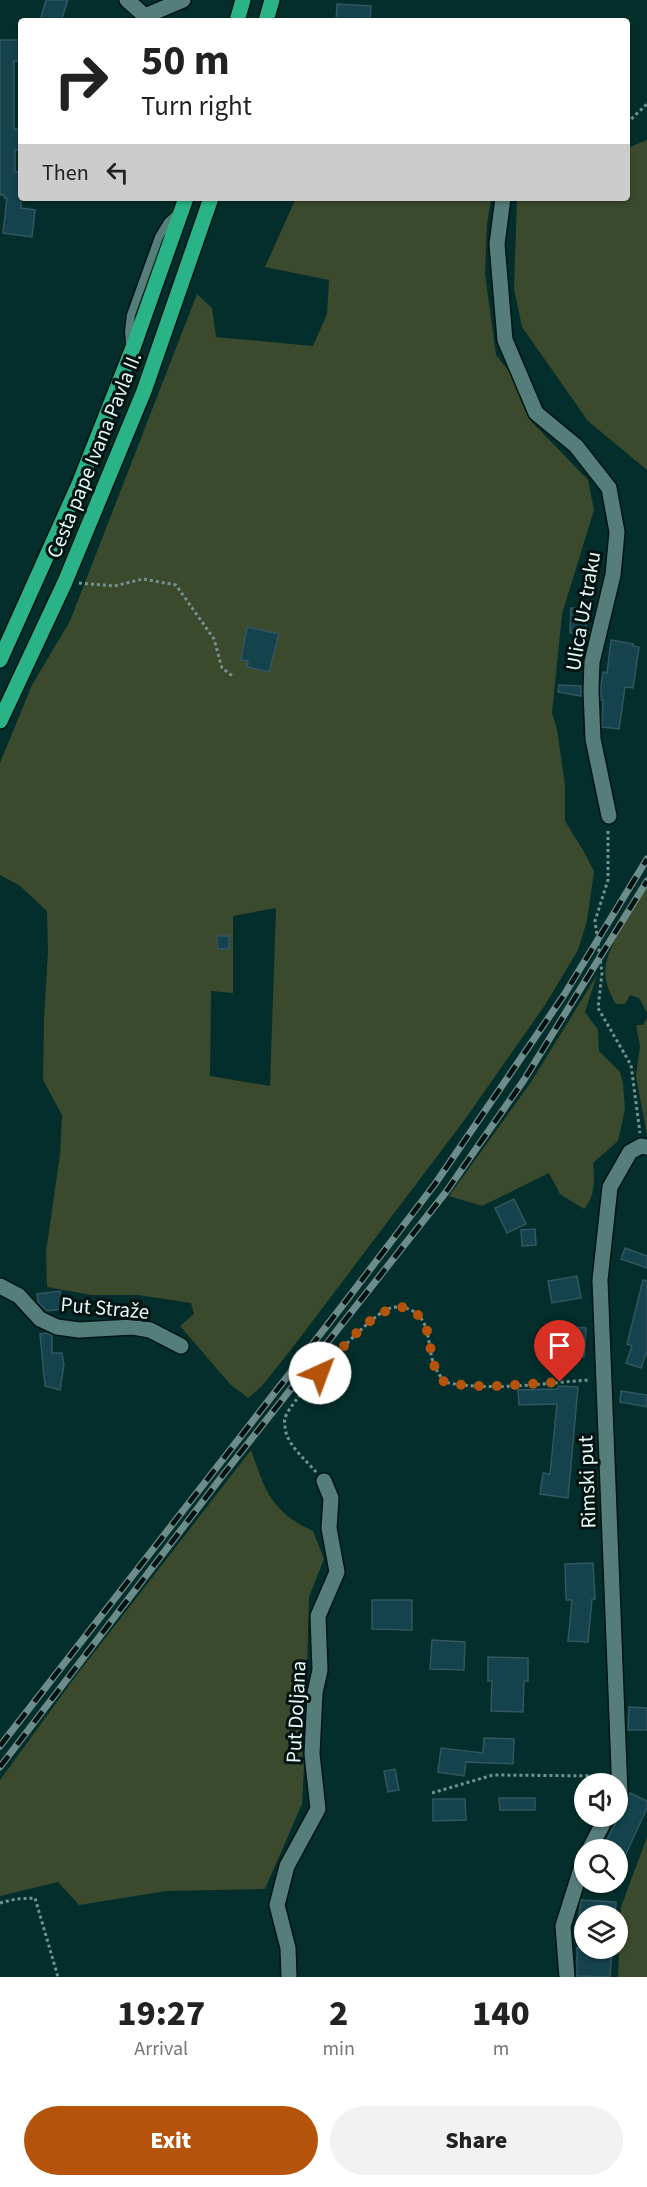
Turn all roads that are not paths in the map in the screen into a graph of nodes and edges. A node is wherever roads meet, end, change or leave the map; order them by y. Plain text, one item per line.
1 (127, 0) edge
2 (183, 0) edge
3 (243, 0) edge
4 (272, 0) edge
5 (143, 18) edge
6 (238, 18) edge
7 (267, 18) edge
8 (210, 201) edge
9 (502, 201) edge
10 (184, 204) edge
11 (0, 660) edge
12 (0, 721) edge
13 (609, 816) road end
14 (644, 1147) edge
15 (0, 1286) edge
16 (182, 1346) dead end
17 (324, 1481) road end
18 (619, 1773) edge
19 (574, 1891) edge
20 (289, 1977) edge
21 (567, 1977) edge

1 - 5 street
2 - 5 street
3 - 6 main road
4 - 7 main road
8 - 12 main road, Cesta pape Ivana Pavla II.
9 - 13 street, Ulica Uz traku
10 - 11 main road, Cesta pape Ivana Pavla II.
14 - 18 street, Rimski put
15 - 16 street, Put Straže
17 - 20 street, Put Doljana
19 - 21 street

